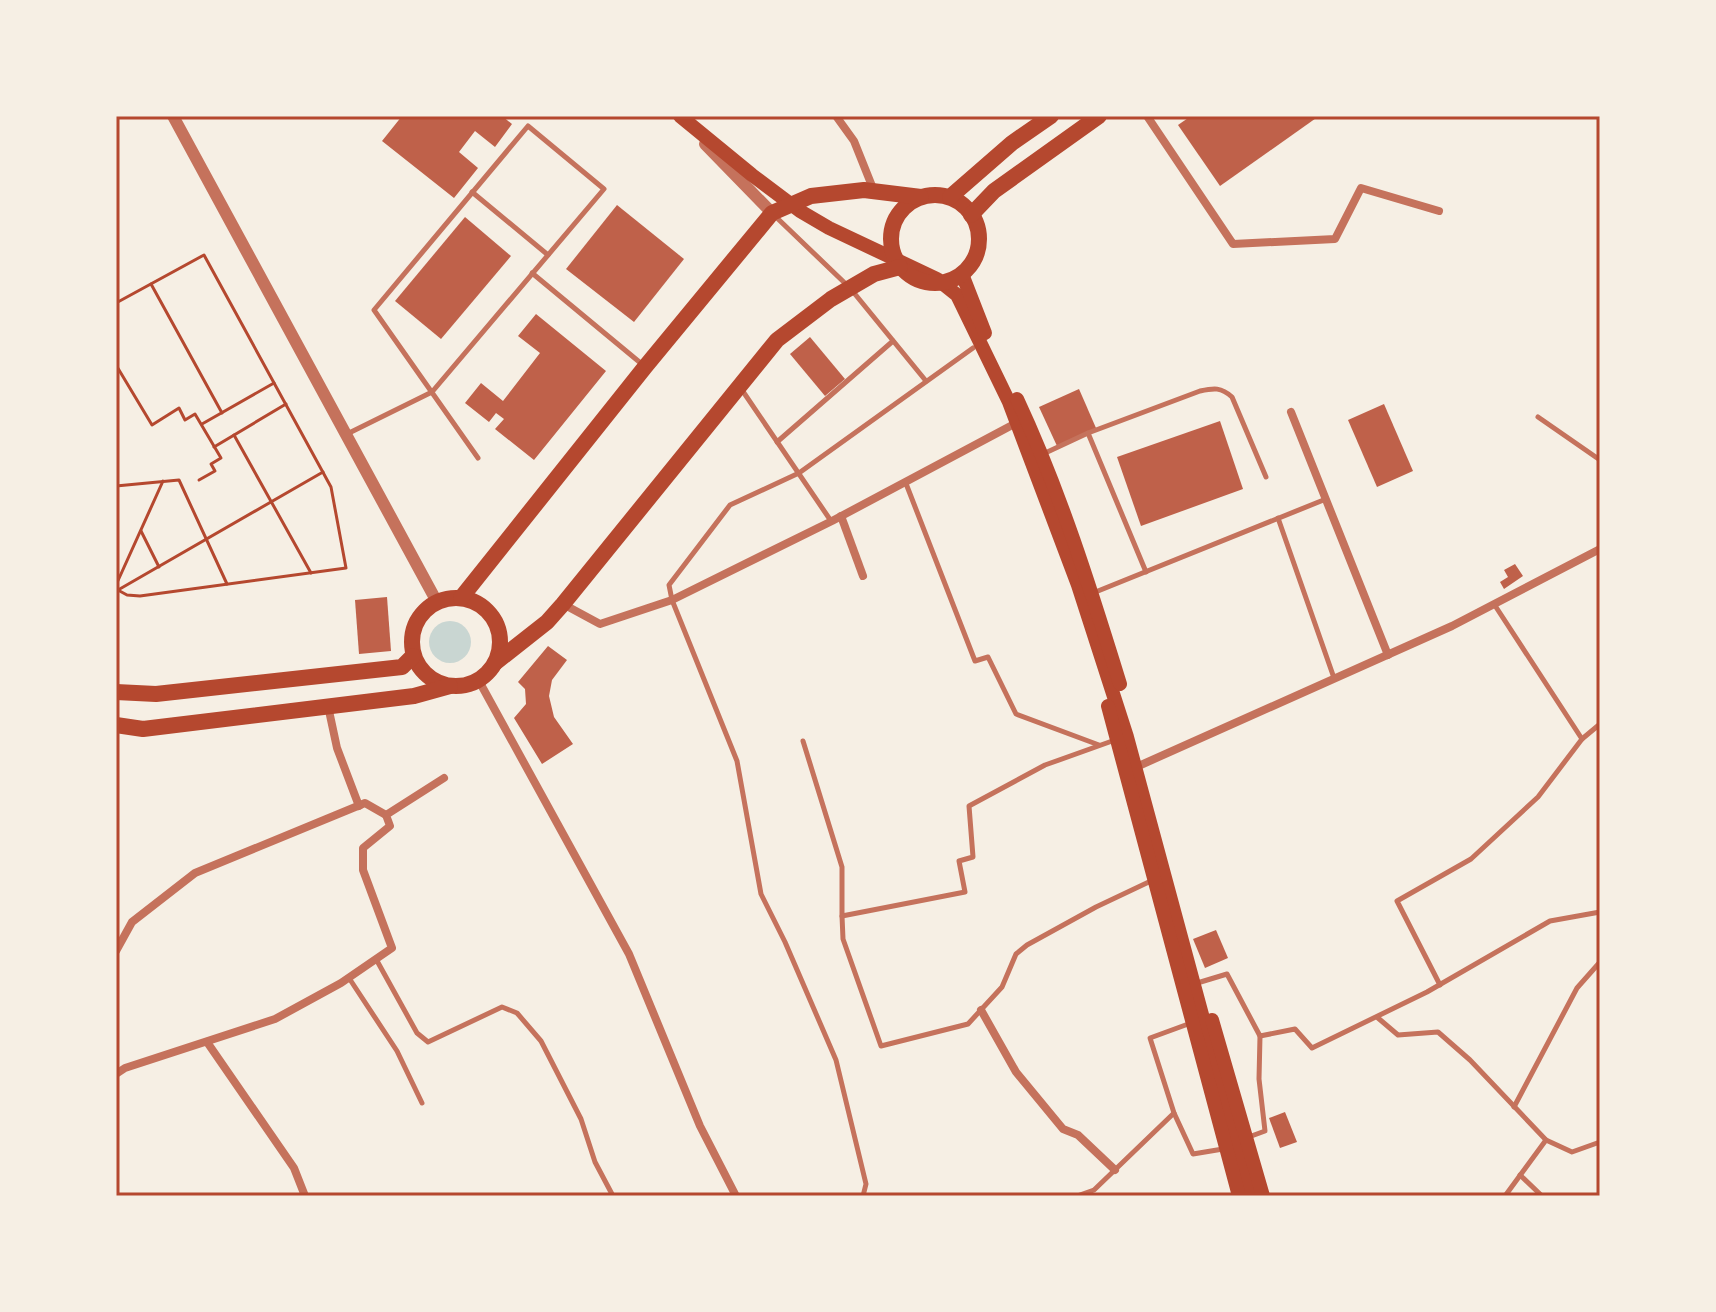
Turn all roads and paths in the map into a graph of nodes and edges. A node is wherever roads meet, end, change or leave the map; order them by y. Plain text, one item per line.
1 (173, 116) edge
2 (679, 116) edge
3 (836, 116) edge
4 (1051, 116) edge
5 (1099, 116) edge
6 (1147, 116) edge
7 (472, 192) junction
8 (874, 192) junction
9 (921, 197) junction
10 (950, 197) junction
11 (1439, 211) dead end
12 (772, 213) junction
13 (971, 215) junction
14 (548, 255) junction
15 (900, 267) junction
16 (532, 273) junction
17 (962, 274) junction
18 (930, 283) junction
19 (151, 284) junction
20 (850, 288) junction
21 (116, 303) edge
22 (893, 341) junction
23 (973, 348) junction
24 (116, 365) edge
25 (645, 367) junction
26 (926, 381) junction
27 (274, 383) junction
28 (739, 385) junction
29 (432, 392) junction
30 (286, 404) junction
31 (1291, 412) dead end
32 (222, 413) junction
33 (1025, 417) junction
34 (1538, 417) dead end
35 (202, 424) junction
36 (1010, 427) junction
37 (1088, 433) junction
38 (348, 434) junction
39 (234, 435) junction
40 (777, 442) junction
41 (214, 447) junction
42 (1042, 455) junction
43 (478, 458) dead end
44 (1600, 460) edge
45 (323, 472) junction
46 (799, 473) junction
47 (1266, 477) dead end
48 (199, 480) dead end
49 (163, 481) junction
50 (905, 481) junction
51 (116, 486) edge
52 (1326, 499) junction
53 (271, 502) junction
54 (841, 516) junction
55 (1278, 518) junction
56 (832, 521) junction
57 (141, 531) junction
58 (206, 540) junction
59 (1600, 549) edge
60 (159, 567) junction
61 (1146, 572) junction
62 (311, 573) junction
63 (863, 576) dead end
64 (227, 584) junction
65 (117, 588) edge
66 (1092, 593) junction
67 (461, 598) junction
68 (672, 600) junction
69 (437, 602) junction
70 (563, 604) junction
71 (1494, 604) junction
72 (1388, 655) junction
73 (413, 656) junction
74 (495, 663) junction
75 (1334, 679) junction
76 (479, 681) junction
77 (450, 686) junction
78 (116, 692) edge
79 (328, 706) junction
80 (1600, 724) edge
81 (116, 725) edge
82 (1135, 731) junction
83 (1117, 739) junction
84 (1582, 739) junction
85 (803, 741) dead end
86 (1099, 746) junction
87 (1143, 763) junction
88 (1125, 772) junction
89 (444, 778) dead end
90 (359, 806) junction
91 (386, 815) junction
92 (1154, 880) junction
93 (1600, 912) edge
94 (842, 916) junction
95 (116, 951) edge
96 (376, 959) junction
97 (1600, 962) edge
98 (349, 977) junction
99 (1202, 982) junction
100 (1440, 985) junction
101 (1182, 987) junction
102 (981, 1010) junction
103 (1211, 1018) junction
104 (1378, 1018) junction
105 (1191, 1023) junction
106 (1260, 1036) junction
107 (207, 1042) junction
108 (116, 1074) edge
109 (422, 1103) dead end
110 (1514, 1107) junction
111 (1174, 1113) junction
112 (1246, 1138) junction
113 (1546, 1140) junction
114 (1600, 1142) edge
115 (1225, 1149) junction
116 (1115, 1170) junction
117 (1520, 1175) junction
118 (305, 1196) edge
119 (613, 1196) edge
120 (736, 1196) edge
121 (863, 1196) edge
122 (1077, 1196) edge
123 (1239, 1196) edge
124 (1251, 1196) edge
125 (1263, 1196) edge
126 (1505, 1196) edge
127 (1542, 1196) edge

1 - 38 street
2 - 12 street
2 - 124 main road
3 - 8 street
4 - 10 main road
5 - 13 main road
6 - 11 street
7 - 14 lane
7 - 14 lane
7 - 29 lane
8 - 9 main road
8 - 12 main road
9 - 10 main road
9 - 15 main road
10 - 13 main road
12 - 20 lane
12 - 25 main road
13 - 17 main road
14 - 16 lane
15 - 18 main road
15 - 20 main road
16 - 25 lane
16 - 29 lane
17 - 18 main road
17 - 33 main road
18 - 23 main road
19 - 21 path
19 - 27 path
19 - 32 path
20 - 22 lane
20 - 28 main road
22 - 26 lane
22 - 40 lane
23 - 26 lane
23 - 36 main road
24 - 35 path
25 - 67 main road
26 - 46 lane
27 - 30 path
27 - 32 path
28 - 40 lane
28 - 70 main road
29 - 38 lane
29 - 43 lane
30 - 39 path
30 - 45 path
31 - 52 street
32 - 35 path
33 - 36 street
33 - 42 main road
34 - 44 lane
35 - 41 path
36 - 50 street
36 - 83 main road
37 - 42 lane
37 - 47 lane
37 - 61 lane
38 - 69 street
39 - 41 path
39 - 53 path
40 - 46 lane
41 - 48 path
42 - 66 main road
45 - 53 path
45 - 62 path
46 - 56 lane
46 - 68 lane
49 - 51 path
49 - 57 path
49 - 58 path
50 - 54 street
50 - 86 lane
52 - 55 lane
52 - 72 street
53 - 58 path
53 - 62 path
54 - 56 street
54 - 63 street
55 - 61 lane
55 - 75 lane
56 - 68 street
57 - 60 path
57 - 65 path
58 - 60 path
58 - 64 path
59 - 71 street
60 - 65 path
61 - 66 lane
62 - 64 path
64 - 65 path
66 - 82 main road
67 - 69 main road
67 - 74 main road
68 - 70 street
68 - 121 lane
69 - 73 main road
70 - 74 main road
71 - 72 street
71 - 84 lane
72 - 75 street
73 - 77 main road
73 - 78 main road
74 - 76 main road
75 - 87 street
76 - 77 main road
76 - 120 street
77 - 79 main road
79 - 81 main road
79 - 90 street
80 - 84 lane
82 - 83 lane
82 - 87 main road
83 - 86 lane
83 - 88 main road
84 - 100 lane
85 - 94 lane
86 - 94 lane
87 - 88 street
87 - 99 main road
88 - 92 main road
89 - 91 street
90 - 91 street
90 - 95 street
91 - 96 street
92 - 101 main road
92 - 102 lane
93 - 100 lane
94 - 102 lane
96 - 98 street
96 - 119 lane
97 - 110 lane
98 - 107 street
98 - 109 lane
99 - 101 lane
99 - 103 main road
99 - 106 lane
100 - 104 lane
101 - 105 main road
102 - 116 street
103 - 105 lane
103 - 112 main road
104 - 106 lane
104 - 110 lane
105 - 111 lane
105 - 115 main road
106 - 112 lane
107 - 108 street
107 - 118 street
110 - 113 lane
111 - 115 lane
111 - 116 lane
112 - 125 main road
113 - 114 lane
113 - 117 lane
115 - 123 main road
116 - 122 lane
117 - 126 lane
117 - 127 lane

